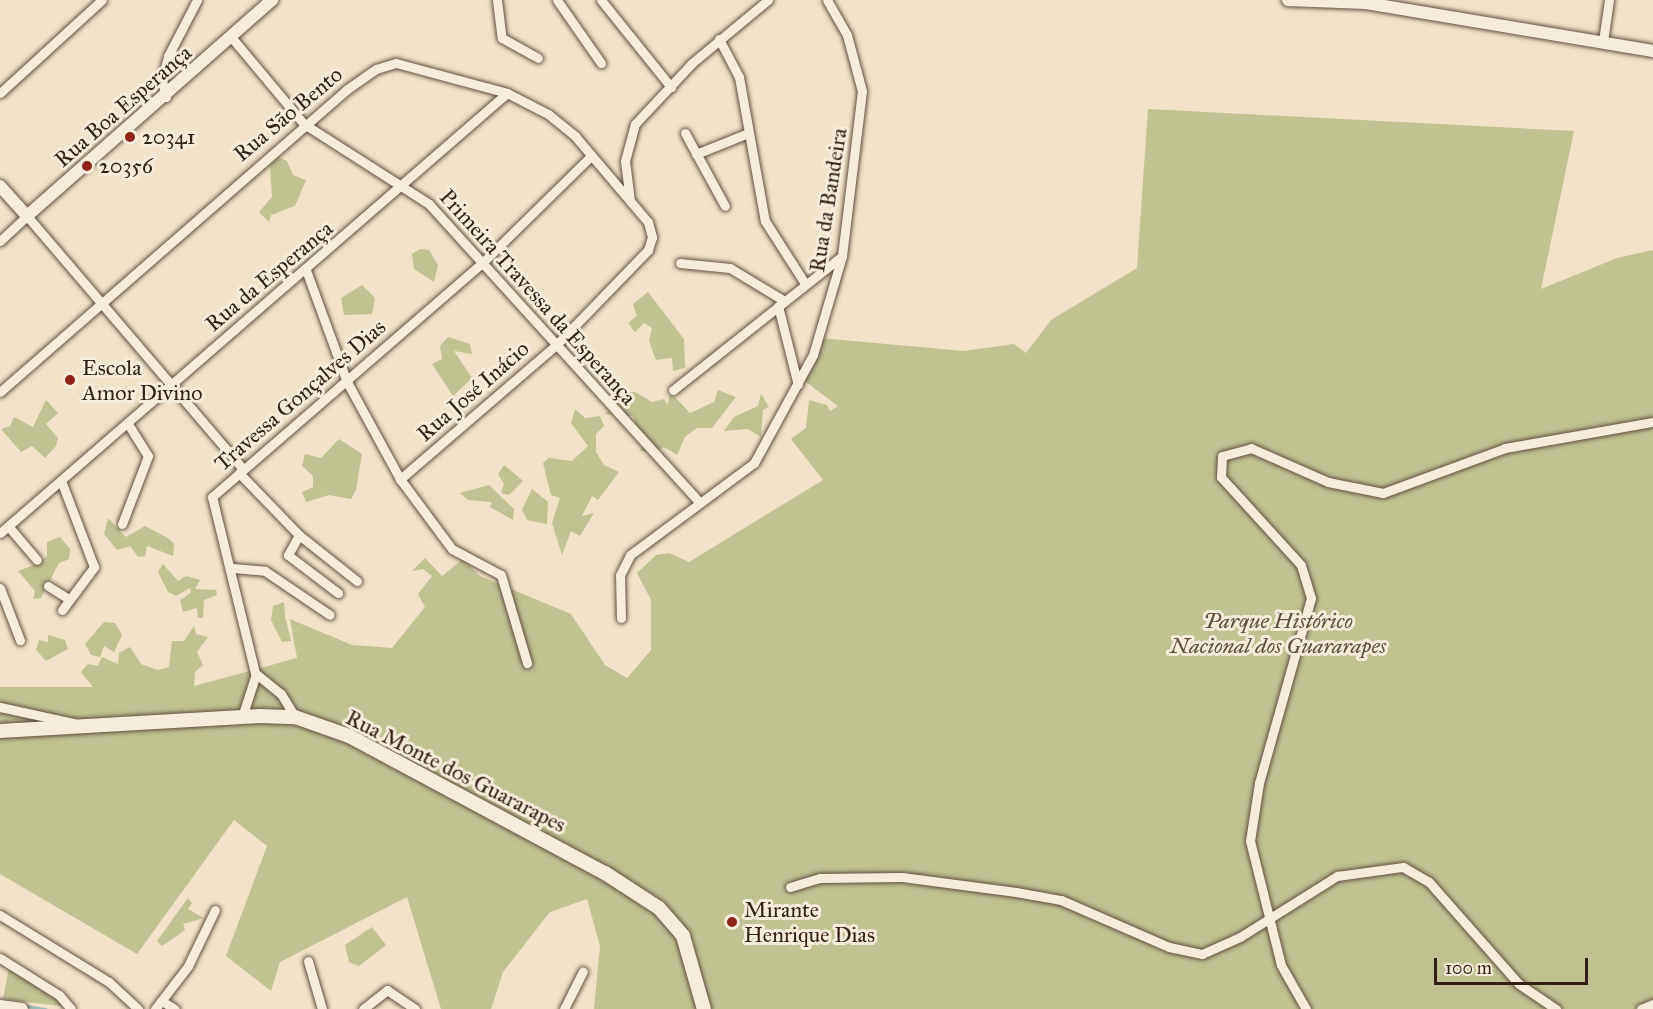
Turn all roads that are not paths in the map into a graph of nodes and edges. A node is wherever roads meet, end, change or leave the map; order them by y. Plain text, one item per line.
1 (102, 0) edge
2 (197, 0) edge
3 (272, 0) edge
4 (496, 0) edge
5 (557, 0) edge
6 (601, 0) edge
7 (768, 0) edge
8 (827, 0) edge
9 (1288, 0) edge
10 (1609, 0) edge
11 (1366, 2) edge
12 (232, 39) junction
13 (719, 39) junction
14 (1603, 41) junction
15 (1653, 51) edge
16 (538, 58) dead end
17 (602, 63) dead end
18 (671, 87) junction
19 (0, 93) edge
20 (507, 93) junction
21 (166, 97) junction
22 (304, 124) junction
23 (685, 133) dead end
24 (746, 134) junction
25 (696, 154) junction
26 (590, 157) junction
27 (0, 186) edge
28 (404, 187) junction
29 (630, 203) junction
30 (725, 206) dead end
31 (27, 216) junction
32 (0, 242) edge
33 (842, 256) junction
34 (680, 263) dead end
35 (481, 264) junction
36 (306, 270) junction
37 (804, 282) junction
38 (100, 300) junction
39 (781, 303) junction
40 (556, 345) junction
41 (347, 382) junction
42 (172, 383) junction
43 (798, 385) junction
44 (673, 390) dead end
45 (0, 392) edge
46 (1653, 422) edge
47 (128, 423) junction
48 (241, 471) junction
49 (400, 479) junction
50 (62, 483) junction
51 (698, 501) junction
52 (122, 524) dead end
53 (3, 529) edge
54 (299, 535) junction
55 (37, 560) dead end
56 (233, 568) junction
57 (357, 581) dead end
58 (48, 586) dead end
59 (0, 588) edge
60 (338, 593) dead end
61 (69, 599) junction
62 (62, 610) dead end
63 (330, 615) dead end
64 (621, 618) dead end
65 (20, 640) dead end
66 (527, 663) dead end
67 (256, 674) junction
68 (0, 707) edge
69 (242, 717) junction
70 (295, 717) junction
71 (81, 725) junction
72 (0, 731) edge
73 (790, 887) dead end
74 (215, 910) dead end
75 (0, 915) edge
76 (1267, 919) junction
77 (0, 960) edge
78 (308, 961) dead end
79 (583, 971) dead end
80 (162, 1001) junction
81 (1653, 1004) edge
82 (0, 1006) edge
83 (22, 1009) edge
84 (71, 1009) edge
85 (138, 1009) edge
86 (155, 1009) edge
87 (175, 1009) edge
88 (322, 1009) edge
89 (363, 1009) edge
90 (415, 1009) edge
91 (564, 1009) edge
92 (704, 1009) edge
93 (1306, 1009) edge
94 (1556, 1009) edge
95 (1641, 1009) edge

1 - 19 street
2 - 21 street
3 - 12 street, Rua Boa Esperança
4 - 16 street
5 - 17 street
6 - 18 street
7 - 13 street
8 - 33 street, Rua da Bandeira
9 - 11 street
10 - 14 street
11 - 14 street
12 - 21 street, Rua Boa Esperança
12 - 22 street, Primeira Travessa da Esperança
13 - 18 street
13 - 24 street
14 - 15 street
18 - 29 street
20 - 22 street, Rua São Bento
20 - 26 street, Rua São Bento
20 - 28 street, Rua da Esperança
21 - 31 street, Rua Boa Esperança
22 - 28 street, Primeira Travessa da Esperança
22 - 38 street, Rua São Bento
23 - 25 street
24 - 25 street
24 - 37 street
25 - 30 street
26 - 29 street, Rua São Bento
26 - 35 street, Travessa Gonçalves Dias
27 - 31 street
28 - 35 street, Primeira Travessa da Esperança
28 - 36 street, Rua da Esperança
29 - 40 street, Rua José Inácio
31 - 32 street, Rua Boa Esperança
31 - 38 street
33 - 37 street
33 - 43 street, Rua da Bandeira
34 - 39 street
35 - 40 street, Primeira Travessa da Esperança
35 - 41 street, Travessa Gonçalves Dias
36 - 41 street
36 - 42 street, Rua da Esperança
37 - 39 street
38 - 42 street
38 - 45 street, Rua São Bento
39 - 43 street
39 - 44 street
40 - 49 street, Rua José Inácio
40 - 51 street, Primeira Travessa da Esperança
41 - 48 street, Travessa Gonçalves Dias
41 - 49 street
42 - 47 street, Rua da Esperança
42 - 48 street
43 - 51 street, Rua da Bandeira
46 - 76 street
47 - 50 street, Rua da Esperança
47 - 52 street
48 - 54 street
48 - 56 street, Travessa Gonçalves Dias
49 - 66 street
50 - 53 street, Rua da Esperança
50 - 61 street
51 - 64 street, Rua da Bandeira
53 - 55 street
54 - 57 street
54 - 60 street
56 - 63 street
56 - 67 street, Travessa Gonçalves Dias
58 - 61 street
59 - 65 street
61 - 62 street
67 - 69 street
67 - 70 street
68 - 71 street
69 - 70 main road, Rua Monte dos Guararapes
69 - 71 main road, Rua Monte dos Guararapes
70 - 92 main road, Rua Monte dos Guararapes
71 - 72 main road, Rua Monte dos Guararapes
73 - 76 street
74 - 80 street
75 - 85 street
76 - 93 street
76 - 94 street
77 - 84 street
78 - 88 street
79 - 91 street
80 - 86 street
80 - 87 street
81 - 95 street
82 - 83 street
89 - 90 street

